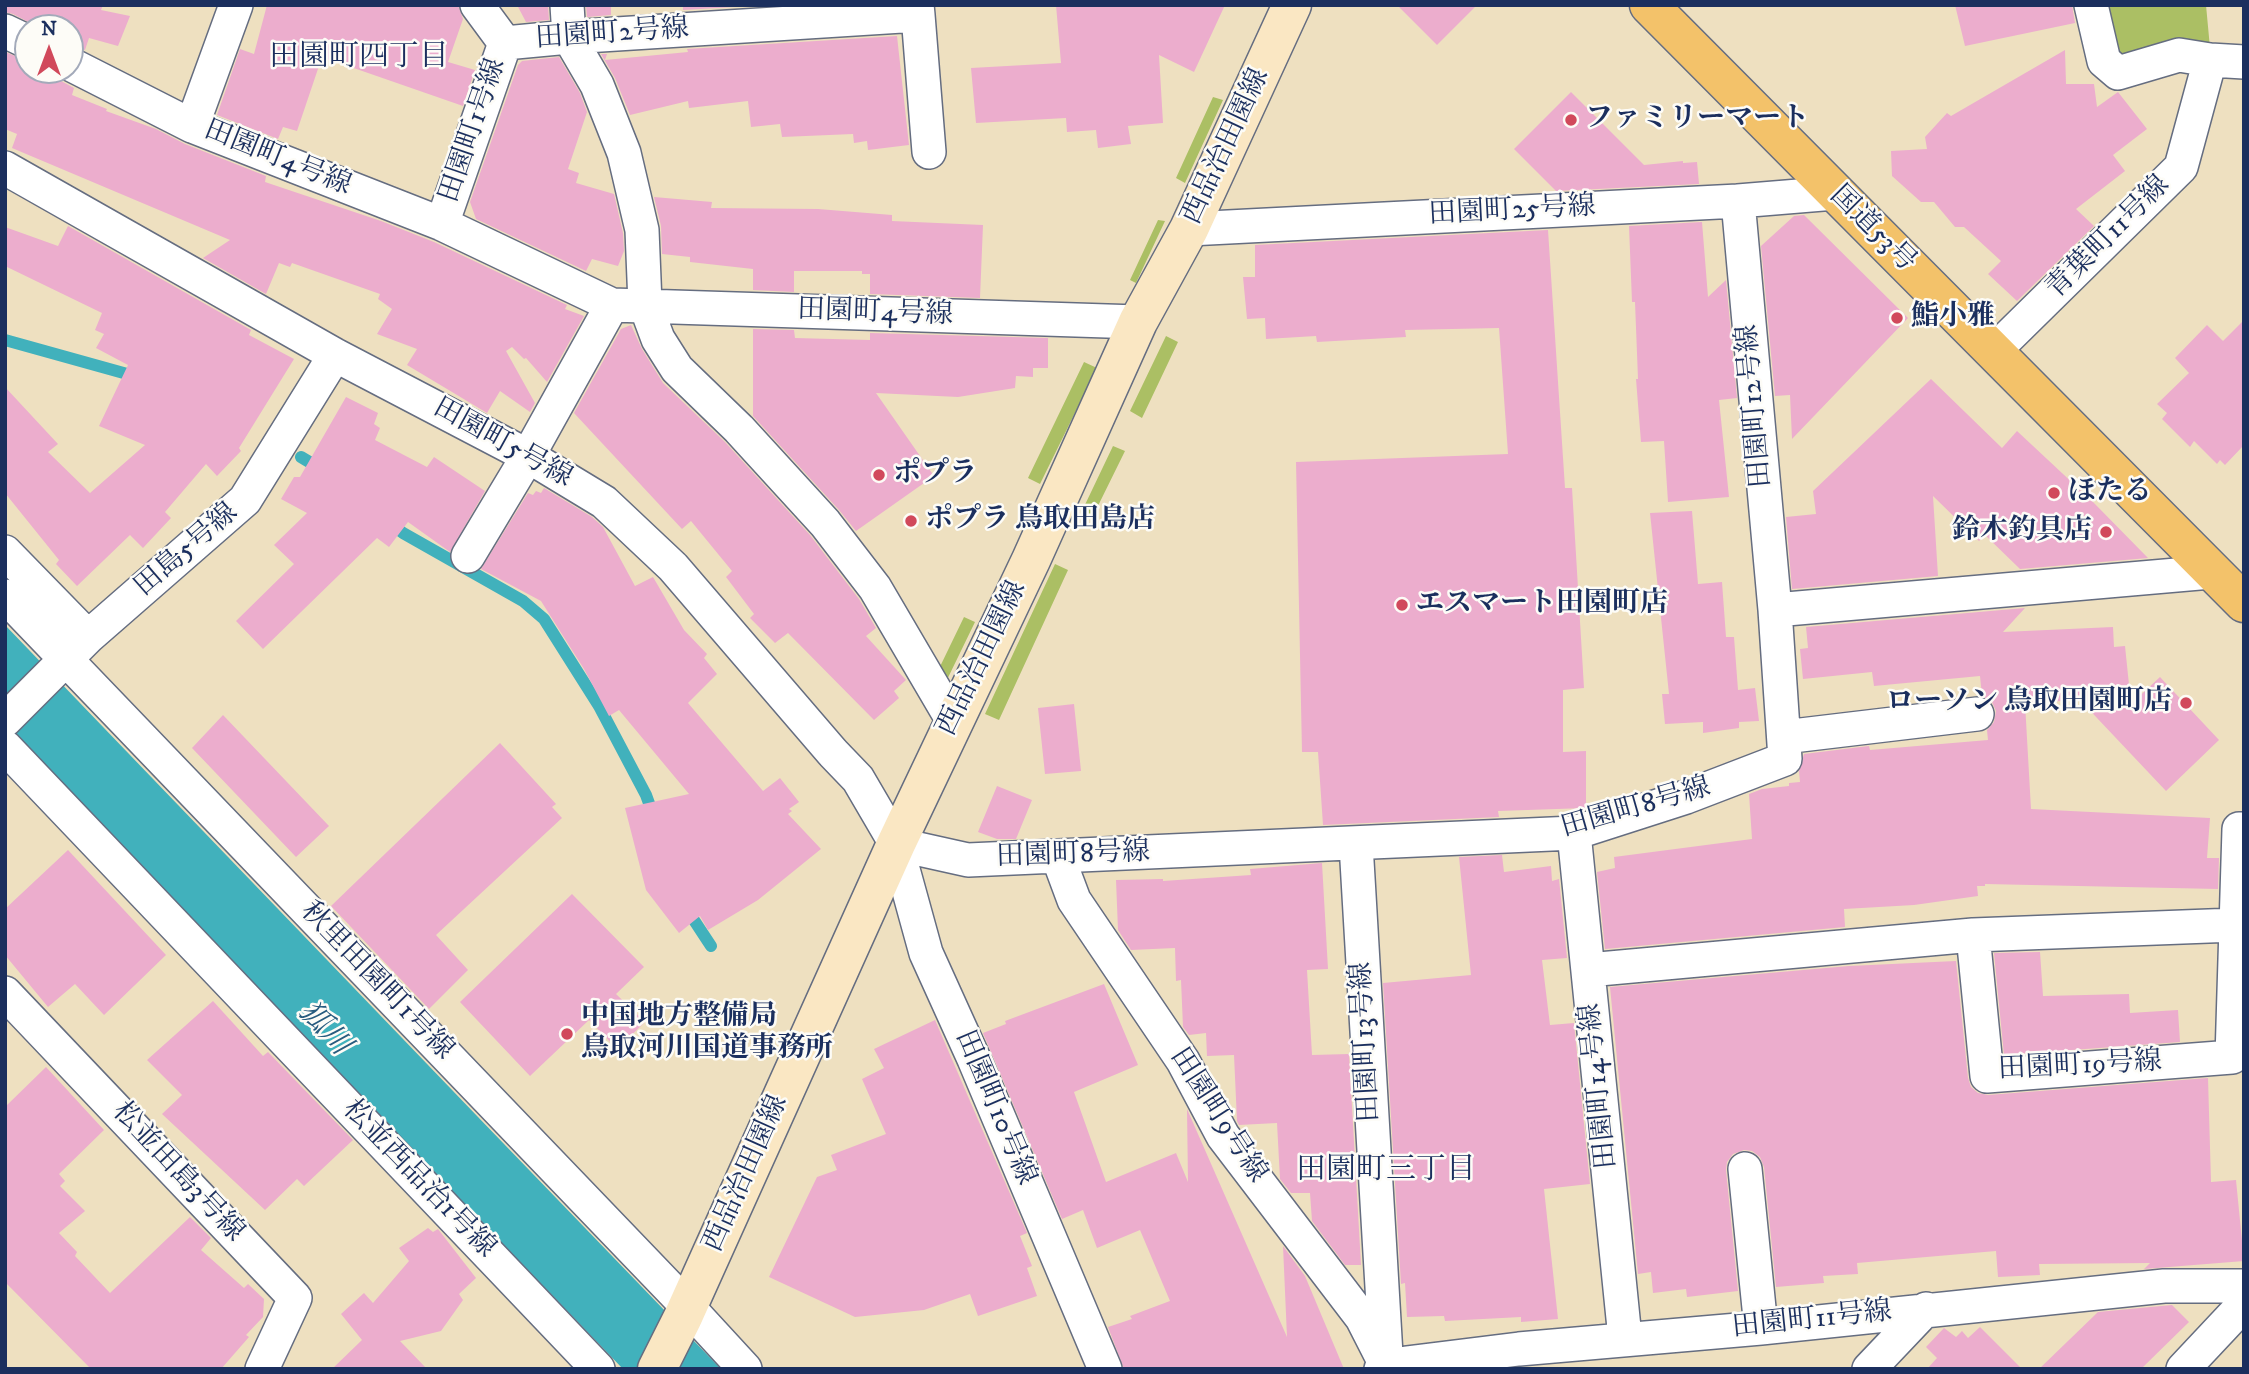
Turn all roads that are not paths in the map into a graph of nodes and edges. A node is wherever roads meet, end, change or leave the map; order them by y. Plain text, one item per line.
1 (236, 5) edge
2 (477, 5) edge
3 (1292, 5) edge
4 (1649, 5) edge
5 (2091, 5) edge
6 (918, 10) edge
7 (568, 21) edge
8 (505, 43) junction
9 (2210, 60) junction
10 (2244, 62) edge
11 (84, 71) edge
12 (192, 126) junction
13 (929, 152) dead end
14 (5, 168) edge
15 (1835, 193) junction
16 (1738, 201) junction
17 (442, 224) junction
18 (1189, 229) junction
19 (645, 304) junction
20 (612, 305) junction
21 (1139, 322) junction
22 (1993, 352) junction
23 (335, 355) junction
24 (528, 456) junction
25 (5, 552) edge
26 (468, 556) dead end
27 (2211, 572) junction
28 (5, 596) edge
29 (2244, 603) edge
30 (1775, 610) junction
31 (70, 654) junction
32 (1977, 714) dead end
33 (5, 720) edge
34 (953, 721) junction
35 (1784, 737) junction
36 (5, 747) edge
37 (2244, 829) edge
38 (1574, 833) junction
39 (896, 844) junction
40 (1356, 844) junction
41 (1058, 857) junction
42 (2235, 925) junction
43 (1973, 935) junction
44 (1588, 970) junction
45 (5, 993) edge
46 (1745, 1169) dead end
47 (2244, 1286) edge
48 (2244, 1304) edge
49 (1926, 1309) junction
50 (685, 1311) junction
51 (1761, 1328) junction
52 (1625, 1338) junction
53 (2188, 1367) edge
54 (1385, 1368) edge
55 (262, 1369) edge
56 (598, 1369) edge
57 (656, 1369) edge
58 (745, 1369) edge
59 (1105, 1369) edge
60 (1869, 1369) edge

1 - 12 street, 田園町4号線
2 - 8 street, 田園町1号線
3 - 18 street, 西品治田園線
4 - 15 highway, 国道53号
5 - 9 street
6 - 7 street, 田園町2号線
6 - 13 street
7 - 8 street, 田園町2号線
7 - 19 street
8 - 17 street, 田園町1号線
9 - 10 street
9 - 22 street, 青葉町11号線
11 - 12 street
12 - 17 street, 田園町4号線
14 - 23 street, 田園町5号線
15 - 16 street, 田園町25号線
15 - 22 highway, 国道53号
16 - 18 street, 田園町25号線
16 - 30 street, 田園町12号線
17 - 20 street, 田園町4号線
18 - 21 street, 西品治田園線
19 - 20 street, 田園町4号線
19 - 21 street, 田園町4号線
19 - 34 street
20 - 24 street
21 - 34 street, 西品治田園線
22 - 27 highway, 国道53号
23 - 24 street, 田園町5号線
23 - 31 street, 田島5号線
24 - 26 street
24 - 39 street, 田園町5号線
25 - 31 street
27 - 29 highway, 国道53号
27 - 30 street
28 - 31 street, 秋里田園町1号線
30 - 35 street, 田園町8号線
31 - 33 street, 田島5号線
31 - 50 street, 秋里田園町1号線
32 - 35 street
34 - 39 street, 西品治田園線
35 - 38 street, 田園町8号線
36 - 56 street, 松並西品治1号線
37 - 42 street, 田園町19号線
38 - 40 street, 田園町8号線
38 - 44 street, 田園町14号線
39 - 41 street, 田園町8号線
39 - 50 street, 西品治田園線
39 - 59 street, 田園町10号線
40 - 41 street, 田園町8号線
40 - 54 street, 田園町13号線
41 - 54 street, 田園町9号線
42 - 43 street
42 - 43 street, 田園町19号線
43 - 44 street
44 - 52 street, 田園町14号線
45 - 55 street, 松並田島3号線
46 - 51 street
47 - 49 street, 田園町11号線
48 - 53 street
49 - 51 street, 田園町11号線
49 - 60 street
50 - 57 street, 西品治田園線
50 - 58 street, 秋里田園町1号線
51 - 52 street, 田園町11号線
52 - 54 street, 田園町11号線

